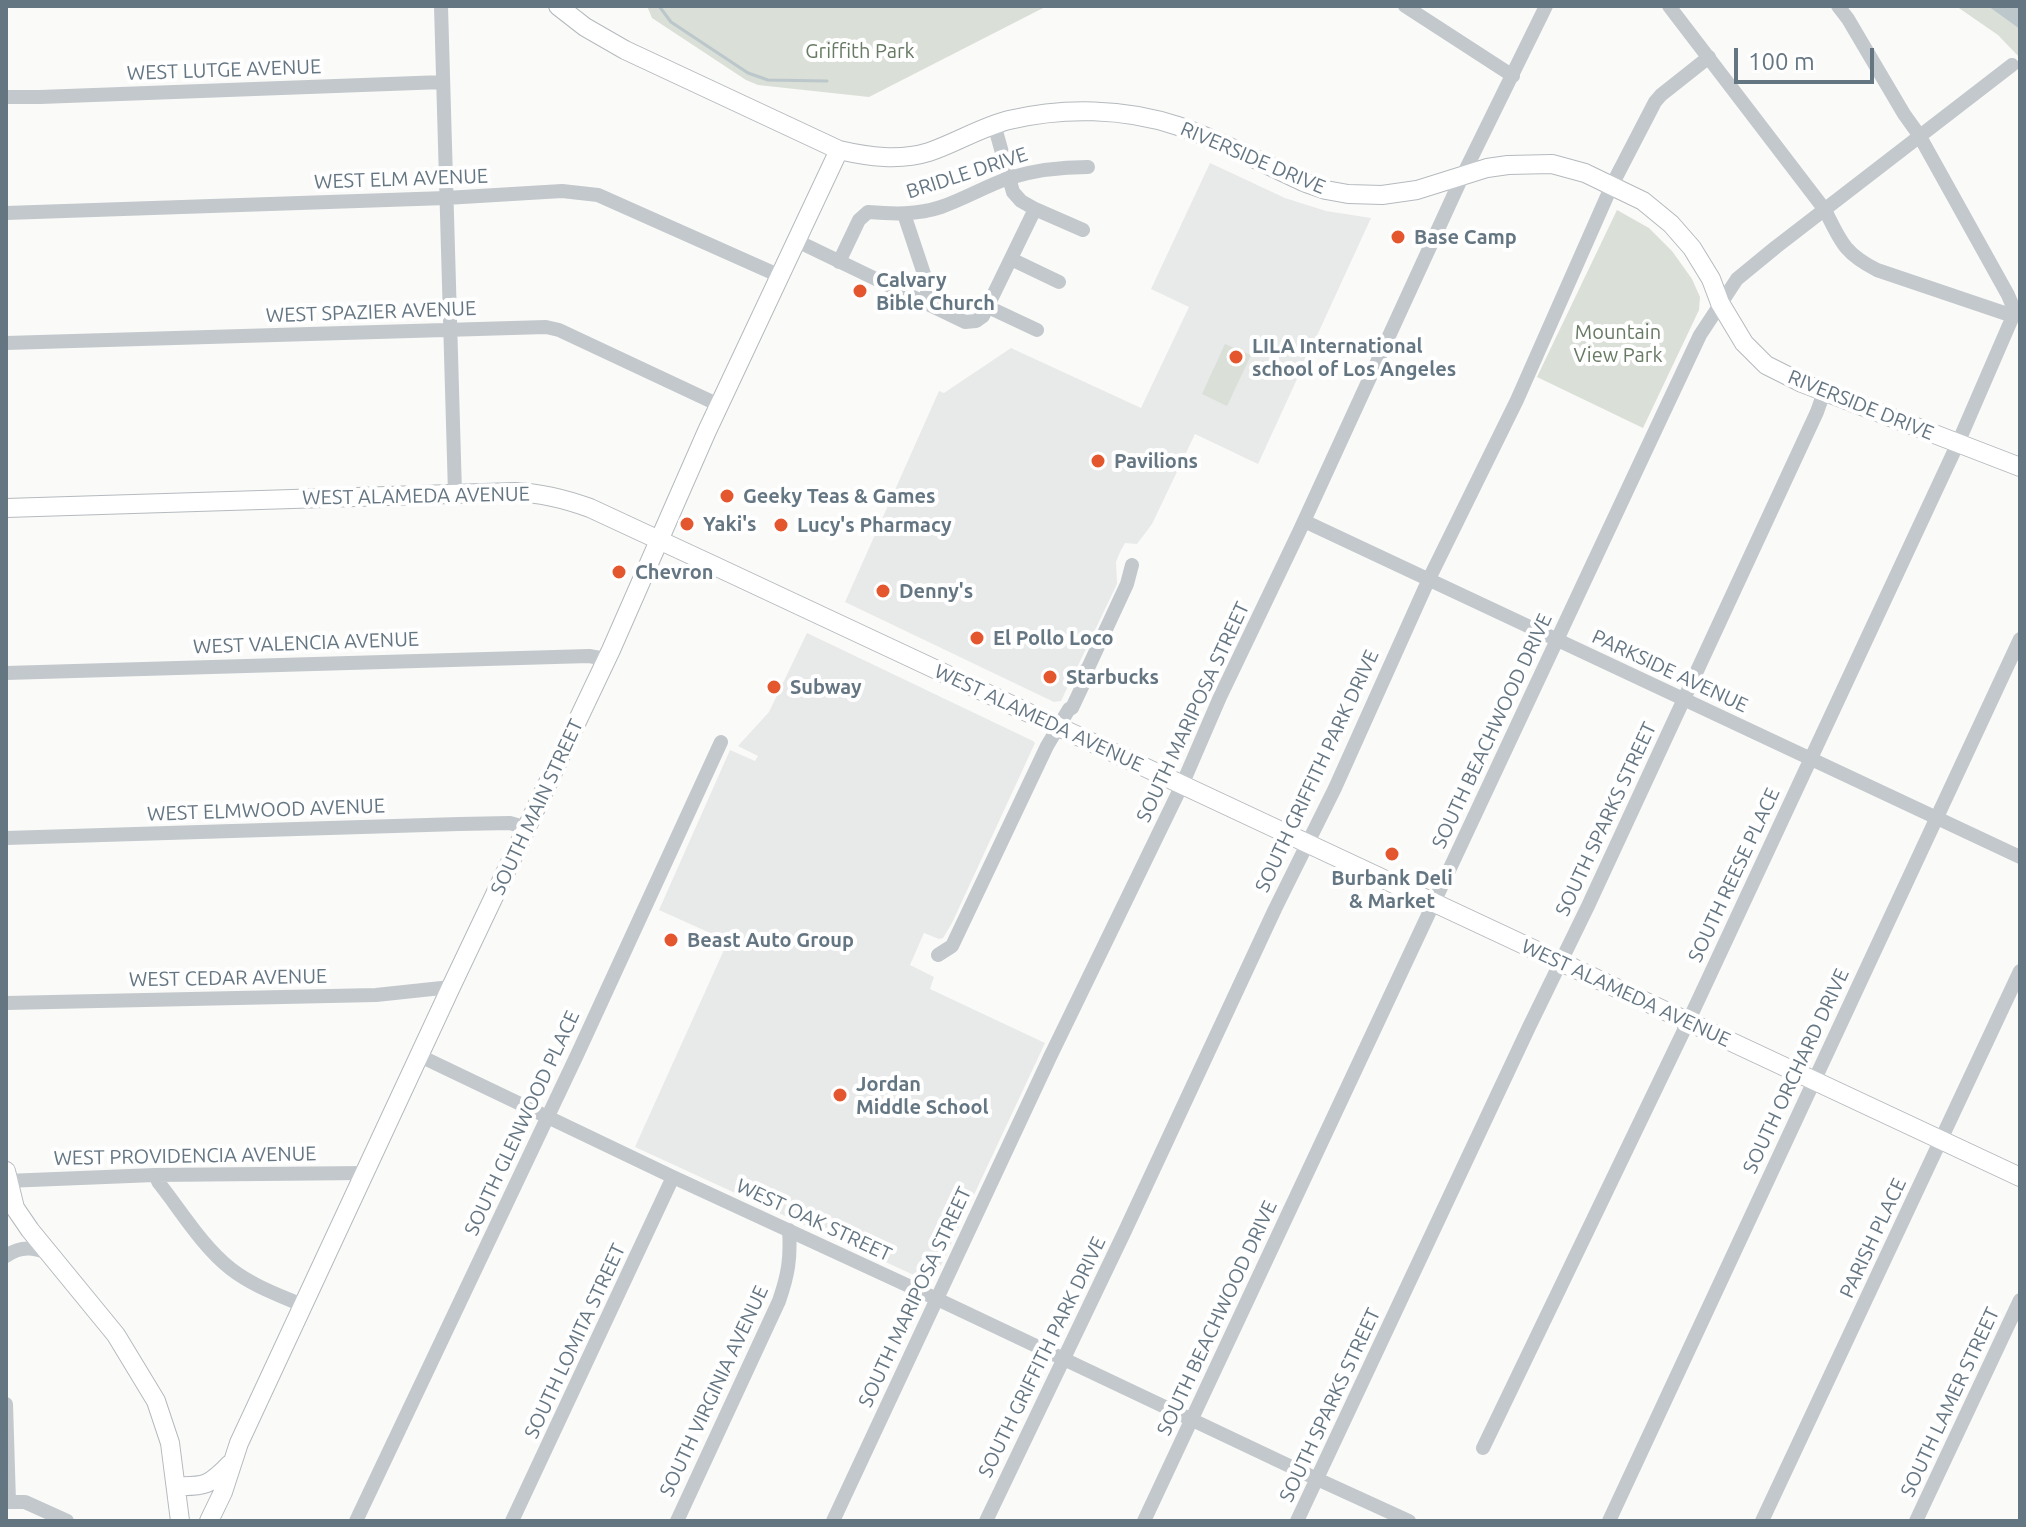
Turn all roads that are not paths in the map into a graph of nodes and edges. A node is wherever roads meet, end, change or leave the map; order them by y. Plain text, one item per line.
1 (441, 6) edge
2 (558, 6) edge
3 (1405, 6) edge
4 (1546, 6) edge
5 (1669, 6) edge
6 (1838, 6) edge
7 (1709, 57) junction
8 (2012, 65) dead end
9 (1513, 76) junction
10 (443, 82) junction
11 (6, 97) edge
12 (994, 124) junction
13 (1919, 135) junction
14 (839, 150) junction
15 (1088, 167) dead end
16 (1462, 177) junction
17 (1009, 178) junction
18 (1612, 185) junction
19 (446, 198) junction
20 (1035, 209) junction
21 (1825, 210) junction
22 (6, 213) edge
23 (904, 214) junction
24 (1083, 230) dead end
25 (797, 241) junction
26 (1011, 259) junction
27 (839, 262) junction
28 (780, 276) junction
29 (1059, 282) dead end
30 (923, 302) junction
31 (1720, 303) junction
32 (988, 307) junction
33 (2013, 316) junction
34 (450, 329) junction
35 (1037, 330) dead end
36 (6, 343) edge
37 (1824, 392) junction
38 (719, 405) junction
39 (1958, 443) junction
40 (2020, 467) edge
41 (455, 493) junction
42 (6, 508) edge
43 (1304, 521) junction
44 (660, 540) junction
45 (1132, 565) dead end
46 (1428, 581) junction
47 (2020, 639) edge
48 (1557, 640) junction
49 (606, 659) junction
50 (6, 673) edge
51 (1683, 699) junction
52 (1058, 727) junction
53 (721, 742) dead end
54 (1810, 759) junction
55 (1182, 785) junction
56 (1936, 818) junction
57 (527, 828) junction
58 (6, 838) edge
59 (1307, 844) junction
60 (2020, 857) edge
61 (1434, 903) junction
62 (938, 955) dead end
63 (1561, 963) junction
64 (2020, 971) edge
65 (451, 987) junction
66 (6, 1003) edge
67 (1688, 1022) junction
68 (420, 1056) junction
69 (1815, 1082) junction
70 (547, 1117) junction
71 (1942, 1141) junction
72 (365, 1173) junction
73 (155, 1175) junction
74 (673, 1177) junction
75 (2020, 1177) edge
76 (6, 1181) edge
77 (789, 1230) junction
78 (51, 1254) junction
79 (6, 1256) edge
80 (937, 1299) junction
81 (2020, 1300) edge
82 (304, 1306) junction
83 (1063, 1358) junction
84 (6, 1404) edge
85 (1191, 1419) junction
86 (1483, 1448) dead end
87 (232, 1462) junction
88 (1317, 1479) junction
89 (176, 1486) junction
90 (8, 1502) edge
91 (67, 1521) edge
92 (180, 1521) edge
93 (209, 1521) edge
94 (356, 1521) edge
95 (512, 1521) edge
96 (677, 1521) edge
97 (833, 1521) edge
98 (986, 1521) edge
99 (1144, 1521) edge
100 (1297, 1521) edge
101 (1409, 1521) edge
102 (1609, 1521) edge
103 (1762, 1521) edge
104 (1916, 1521) edge

1 - 10 street
2 - 14 main road, RIVERSIDE DRIVE
3 - 9 street
4 - 9 street, SOUTH MARIPOSA STREET
5 - 7 street
6 - 13 street
7 - 18 street, SOUTH GRIFFITH PARK DRIVE
7 - 21 street
8 - 13 street, SOUTH BEACHWOOD DRIVE
9 - 16 street, SOUTH MARIPOSA STREET
10 - 11 street, WEST LUTGE AVENUE
10 - 19 street
12 - 14 main road, RIVERSIDE DRIVE
12 - 16 main road, RIVERSIDE DRIVE
12 - 17 street
13 - 21 street, SOUTH BEACHWOOD DRIVE
13 - 33 street
14 - 25 main road, SOUTH MAIN STREET
15 - 17 street, BRIDLE DRIVE
16 - 18 main road, RIVERSIDE DRIVE
16 - 43 street, SOUTH MARIPOSA STREET
17 - 20 street
17 - 23 street, BRIDLE DRIVE
18 - 31 main road, RIVERSIDE DRIVE
18 - 46 street, SOUTH GRIFFITH PARK DRIVE
19 - 22 street, WEST ELM AVENUE
19 - 28 street, WEST ELM AVENUE
19 - 34 street
20 - 24 street
20 - 26 street
21 - 31 street, SOUTH BEACHWOOD DRIVE
21 - 33 street
23 - 27 street, BRIDLE DRIVE
23 - 30 street
25 - 27 street
25 - 28 main road, SOUTH MAIN STREET
26 - 29 street
26 - 32 street
27 - 30 street
28 - 38 main road, SOUTH MAIN STREET
30 - 32 street
31 - 37 main road, RIVERSIDE DRIVE
31 - 48 street, SOUTH BEACHWOOD DRIVE
32 - 35 street
33 - 39 street, SOUTH REESE PLACE
34 - 36 street, WEST SPAZIER AVENUE
34 - 38 street, WEST SPAZIER AVENUE
34 - 41 street
37 - 39 main road, RIVERSIDE DRIVE
37 - 51 street, SOUTH SPARKS STREET
38 - 44 main road, SOUTH MAIN STREET
39 - 40 main road, RIVERSIDE DRIVE
39 - 54 street, SOUTH REESE PLACE
41 - 42 main road, WEST ALAMEDA AVENUE
41 - 44 main road, WEST ALAMEDA AVENUE
43 - 46 street, PARKSIDE AVENUE
43 - 55 street, SOUTH MARIPOSA STREET
44 - 49 main road, SOUTH MAIN STREET
44 - 52 main road, WEST ALAMEDA AVENUE
45 - 52 street
46 - 48 street, PARKSIDE AVENUE
46 - 59 street, SOUTH GRIFFITH PARK DRIVE
47 - 56 street, SOUTH ORCHARD DRIVE
48 - 51 street, PARKSIDE AVENUE
48 - 61 street, SOUTH BEACHWOOD DRIVE
49 - 50 street, WEST VALENCIA AVENUE
49 - 57 main road, SOUTH MAIN STREET
51 - 54 street, PARKSIDE AVENUE
51 - 63 street, SOUTH SPARKS STREET
52 - 55 main road, WEST ALAMEDA AVENUE
52 - 62 street
53 - 70 street, SOUTH GLENWOOD PLACE
54 - 56 street, PARKSIDE AVENUE
54 - 67 street, SOUTH REESE PLACE
55 - 59 main road, WEST ALAMEDA AVENUE
55 - 80 street, SOUTH MARIPOSA STREET
56 - 60 street, PARKSIDE AVENUE
56 - 69 street, SOUTH ORCHARD DRIVE
57 - 58 street, WEST ELMWOOD AVENUE
57 - 65 main road, SOUTH MAIN STREET
59 - 61 main road, WEST ALAMEDA AVENUE
59 - 83 street, SOUTH GRIFFITH PARK DRIVE
61 - 63 main road, WEST ALAMEDA AVENUE
61 - 85 street, SOUTH BEACHWOOD DRIVE
63 - 67 main road, WEST ALAMEDA AVENUE
63 - 88 street, SOUTH SPARKS STREET
64 - 71 street, PARISH PLACE
65 - 66 street, WEST CEDAR AVENUE
65 - 68 main road, SOUTH MAIN STREET
67 - 69 main road, WEST ALAMEDA AVENUE
67 - 86 street, SOUTH REESE PLACE
68 - 70 street, WEST OAK STREET
68 - 72 main road, SOUTH MAIN STREET
69 - 71 main road, WEST ALAMEDA AVENUE
69 - 102 street, SOUTH ORCHARD DRIVE
70 - 74 street, WEST OAK STREET
70 - 94 street, SOUTH GLENWOOD PLACE
71 - 75 main road, WEST ALAMEDA AVENUE
71 - 103 street, PARISH PLACE
72 - 73 street, WEST PROVIDENCIA AVENUE
72 - 82 main road, SOUTH MAIN STREET
73 - 76 street, WEST PROVIDENCIA AVENUE
73 - 82 street
74 - 77 street, WEST OAK STREET
74 - 95 street, SOUTH LOMITA STREET
76 - 78 main road
77 - 80 street, WEST OAK STREET
77 - 96 street, SOUTH VIRGINIA AVENUE
78 - 79 street
78 - 89 main road
80 - 83 street, WEST OAK STREET
80 - 97 street, SOUTH MARIPOSA STREET
81 - 104 street, SOUTH LAMER STREET
82 - 87 main road, SOUTH MAIN STREET
83 - 85 street, WEST OAK STREET
83 - 98 street, SOUTH GRIFFITH PARK DRIVE
84 - 90 street
85 - 88 street, WEST OAK STREET
85 - 99 street, SOUTH BEACHWOOD DRIVE
87 - 89 main road, SOUTH MAIN STREET
87 - 93 main road, SOUTH MAIN STREET
88 - 100 street, SOUTH SPARKS STREET
88 - 101 street, WEST OAK STREET
89 - 92 main road
90 - 91 street

